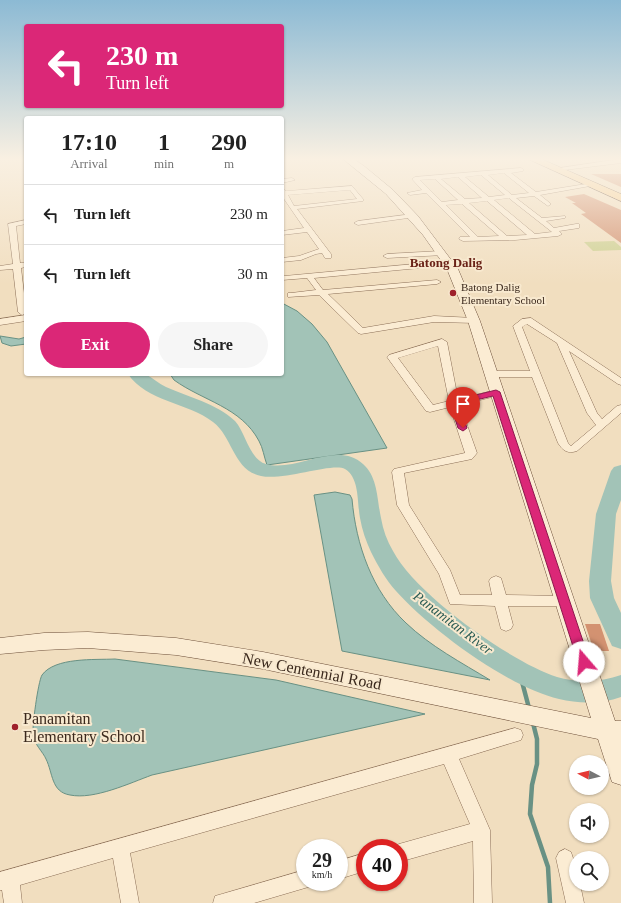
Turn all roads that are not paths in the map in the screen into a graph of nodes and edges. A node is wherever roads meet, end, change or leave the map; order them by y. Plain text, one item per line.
1 (286, 200) edge
2 (360, 200) edge
3 (397, 200) edge
4 (437, 200) edge
5 (478, 200) edge
6 (488, 200) edge
7 (517, 200) edge
8 (541, 200) edge
9 (464, 202) junction
10 (441, 204) junction
11 (548, 207) dead end
12 (291, 210) junction
13 (413, 216) junction
14 (563, 217) dead end
15 (541, 220) junction
16 (24, 222) edge
17 (358, 223) dead end
18 (576, 226) dead end
19 (308, 230) junction
20 (555, 232) junction
21 (284, 233) edge
22 (533, 236) junction
23 (505, 238) junction
24 (463, 239) dead end
25 (476, 239) junction
26 (387, 256) dead end
27 (444, 258) junction
28 (284, 260) edge
29 (24, 265) edge
30 (17, 266) junction
31 (0, 268) edge
32 (309, 276) junction
33 (284, 278) dead end
34 (437, 282) dead end
35 (320, 292) junction
36 (292, 295) dead end
37 (24, 315) edge
38 (474, 321) junction
39 (0, 322) edge
40 (561, 342) junction
41 (490, 374) junction
42 (536, 374) junction
43 (621, 382) edge
44 (496, 392) junction
45 (454, 403) junction
46 (621, 408) edge
47 (601, 425) junction
48 (496, 581) dead end
49 (500, 600) junction
50 (564, 601) junction
51 (506, 625) dead end
52 (0, 646) edge
53 (610, 724) edge
54 (515, 735) dead end
55 (449, 755) junction
56 (621, 774) edge
57 (481, 830) junction
58 (120, 848) junction
59 (408, 850) edge
60 (565, 858) dead end
61 (5, 879) edge
62 (296, 882) edge
63 (13, 903) edge
64 (130, 903) edge
65 (222, 903) edge
66 (483, 903) edge
67 (575, 903) edge

1 - 12 street
2 - 12 street
3 - 13 street
4 - 10 street
5 - 9 street
6 - 22 street
7 - 15 street
8 - 11 street
9 - 10 street
9 - 23 street
10 - 25 street
12 - 19 street
13 - 17 street
13 - 27 street
14 - 15 street
15 - 20 street
16 - 30 street
18 - 20 street
19 - 21 street
19 - 28 street
20 - 22 street
22 - 23 street
23 - 25 street
24 - 25 street
26 - 27 street
27 - 32 street
27 - 38 street
29 - 30 street
30 - 31 street
30 - 37 street
32 - 33 street
32 - 35 street
34 - 35 street
35 - 36 street
35 - 38 street
37 - 39 street
38 - 41 street
40 - 42 street
40 - 43 street
40 - 47 street
41 - 42 street
41 - 44 street
42 - 47 street
44 - 45 street
44 - 50 street
45 - 45 street
45 - 49 street
46 - 47 street
48 - 49 street
49 - 50 street
49 - 51 street
50 - 53 street
52 - 53 street, New Centennial Road
53 - 56 street
54 - 55 street
55 - 57 street
55 - 58 street
57 - 59 street
57 - 66 street
58 - 61 street
58 - 64 street
60 - 67 street
61 - 63 street
62 - 65 street

